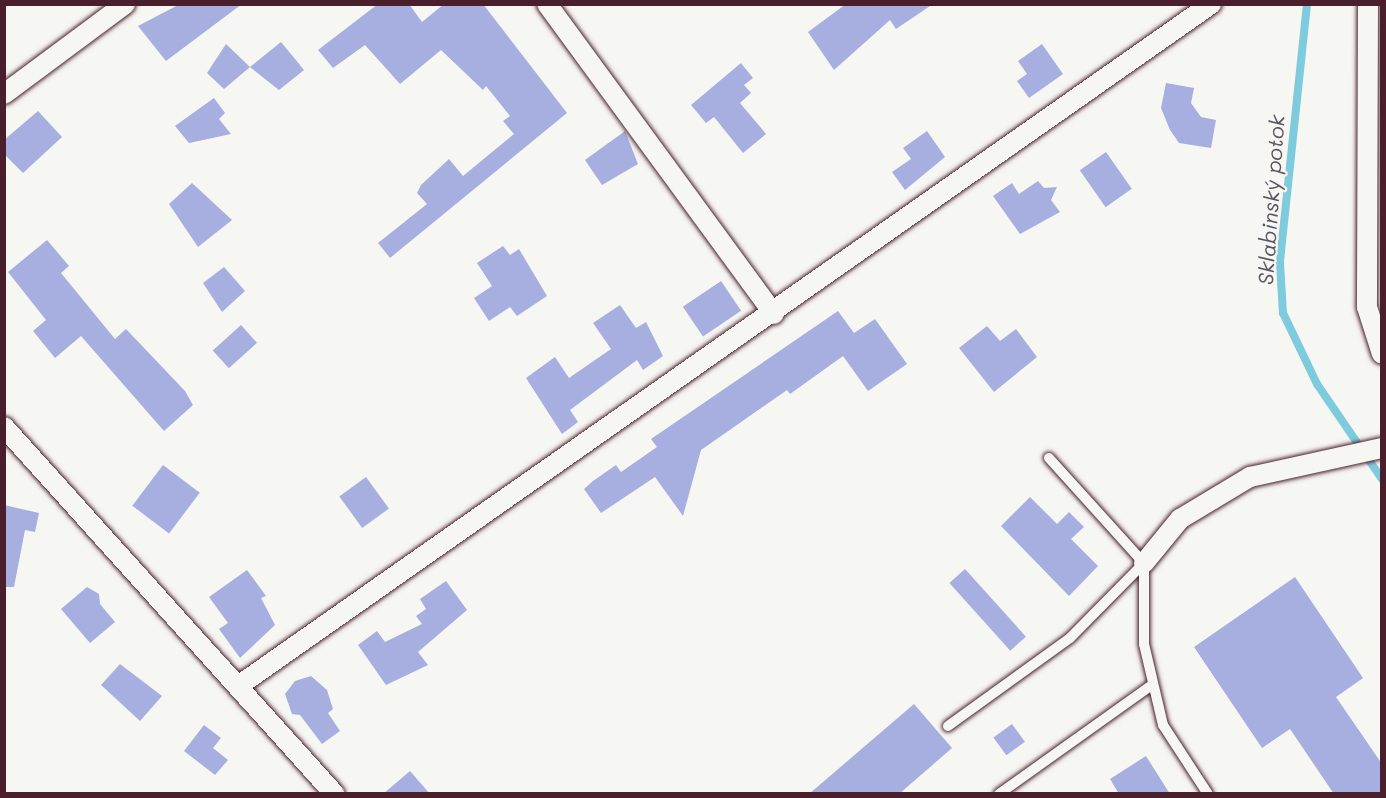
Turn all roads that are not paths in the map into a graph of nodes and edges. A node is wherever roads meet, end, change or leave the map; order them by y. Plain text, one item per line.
1 (125, 4) edge
2 (547, 4) edge
3 (1211, 4) edge
4 (1368, 4) edge
5 (4, 94) edge
6 (774, 314) junction
7 (1382, 354) edge
8 (4, 427) edge
9 (1382, 448) edge
10 (1049, 458) dead end
11 (1144, 563) junction
12 (241, 684) junction
13 (1154, 684) junction
14 (948, 726) dead end
15 (335, 794) edge
16 (999, 794) edge
17 (1208, 794) edge

1 - 5 street
2 - 6 street
3 - 6 street
4 - 7 street
6 - 12 street
8 - 12 street
9 - 11 street
10 - 11 lane
11 - 13 lane
11 - 14 lane
12 - 15 street
13 - 16 lane
13 - 17 lane

